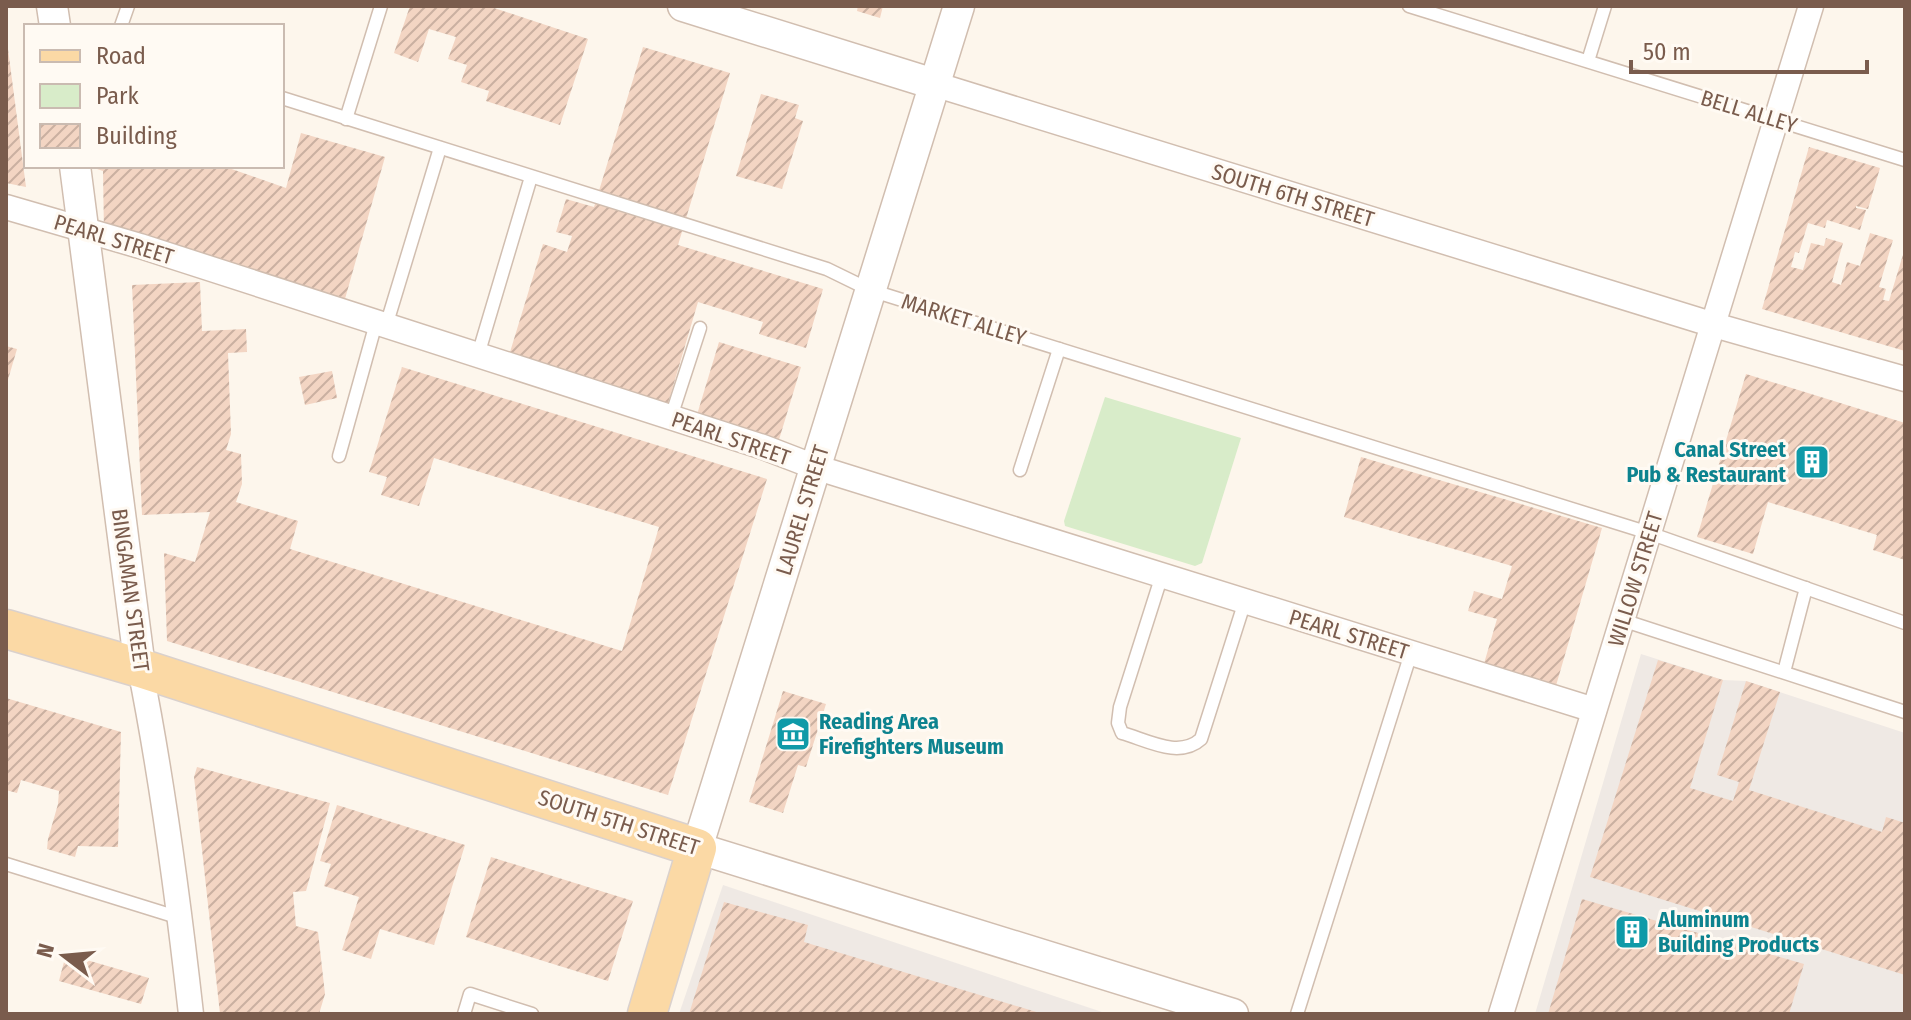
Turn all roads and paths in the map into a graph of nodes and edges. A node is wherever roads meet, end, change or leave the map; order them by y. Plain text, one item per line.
1 (381, 6) edge
2 (683, 6) edge
3 (959, 6) edge
4 (1409, 6) edge
5 (1605, 6) edge
6 (1811, 6) edge
7 (1588, 61) junction
8 (934, 84) junction
9 (284, 99) edge
10 (346, 119) junction
11 (1776, 120) junction
12 (440, 148) junction
13 (1905, 160) edge
14 (75, 168) edge
15 (531, 177) junction
16 (6, 207) edge
17 (84, 230) junction
18 (870, 290) junction
19 (381, 324) junction
20 (1714, 325) junction
21 (700, 328) dead end
22 (1059, 349) junction
23 (478, 355) junction
24 (1905, 379) edge
25 (671, 417) junction
26 (339, 456) dead end
27 (815, 467) junction
28 (1020, 470) dead end
29 (1649, 533) junction
30 (1162, 575) junction
31 (1806, 588) junction
32 (1245, 601) junction
33 (1622, 620) junction
34 (1905, 623) edge
35 (6, 629) edge
36 (1411, 653) junction
37 (140, 668) junction
38 (1784, 672) junction
39 (1594, 710) junction
40 (1905, 712) edge
41 (697, 848) junction
42 (6, 864) edge
43 (180, 918) junction
44 (191, 1014) edge
45 (464, 1014) edge
46 (532, 1014) edge
47 (647, 1014) edge
48 (1233, 1014) edge
49 (1297, 1014) edge
50 (1501, 1014) edge

1 - 10 lane
2 - 8 street, SOUTH 6TH STREET
3 - 8 street, LAUREL STREET
4 - 7 lane, BELL ALLEY
5 - 7 lane
6 - 11 street, WILLOW STREET
7 - 11 lane, BELL ALLEY
8 - 18 street, LAUREL STREET
8 - 20 street, SOUTH 6TH STREET
9 - 10 lane, MARKET ALLEY
10 - 12 lane, MARKET ALLEY
11 - 13 lane, BELL ALLEY
11 - 20 street, WILLOW STREET
12 - 15 lane, MARKET ALLEY
12 - 19 lane
14 - 17 street, BINGAMAN STREET
15 - 18 lane, MARKET ALLEY
15 - 23 lane
16 - 17 street, PEARL STREET
17 - 19 street, PEARL STREET
17 - 37 street, BINGAMAN STREET
18 - 22 lane, MARKET ALLEY
18 - 27 street, LAUREL STREET
19 - 23 street, PEARL STREET
19 - 26 lane
20 - 24 street, SOUTH 6TH STREET
20 - 29 street, WILLOW STREET
21 - 25 lane
22 - 28 lane
22 - 29 lane, MARKET ALLEY
23 - 25 street, PEARL STREET
25 - 27 street, PEARL STREET
27 - 30 street, PEARL STREET
27 - 41 street, LAUREL STREET
29 - 31 lane, MARKET ALLEY
29 - 33 street, WILLOW STREET
30 - 32 street, PEARL STREET
30 - 32 lane
31 - 34 lane, MARKET ALLEY
31 - 38 lane
32 - 36 street, PEARL STREET
33 - 38 lane
33 - 39 street, WILLOW STREET
35 - 37 main road, SOUTH 5TH STREET
36 - 39 street, PEARL STREET
36 - 49 lane
37 - 41 main road, SOUTH 5TH STREET
37 - 43 street, BINGAMAN STREET
38 - 40 lane
39 - 50 street, WILLOW STREET
41 - 47 main road, LAUREL STREET
41 - 48 street, SOUTH 5TH STREET
42 - 43 lane
43 - 44 street, BINGAMAN STREET
45 - 46 lane

